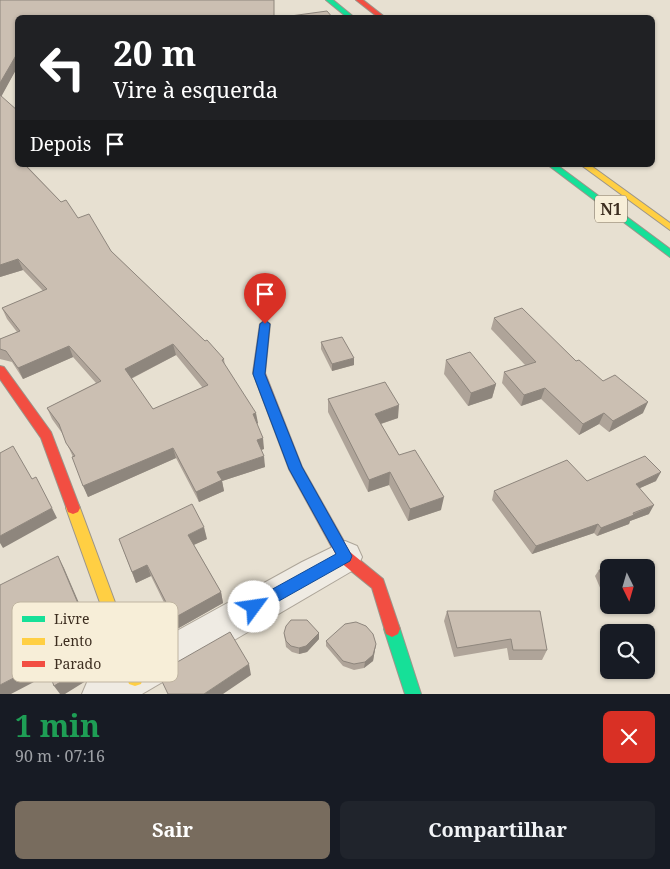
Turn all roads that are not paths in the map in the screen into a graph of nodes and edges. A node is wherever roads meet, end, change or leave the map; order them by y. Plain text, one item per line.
1 (329, 0) edge
2 (360, 0) edge
3 (348, 15) edge
4 (380, 15) edge
5 (555, 167) edge
6 (589, 167) edge
7 (670, 227) edge
8 (670, 254) edge
9 (265, 324) dead end
10 (0, 370) edge
11 (345, 556) junction
12 (107, 602) edge
13 (178, 652) edge
14 (127, 682) edge
15 (102, 694) edge
16 (413, 694) edge

1 - 3 main road
2 - 4 main road
5 - 8 main road, N1
6 - 7 main road, N1
9 - 11 main road
10 - 12 main road
11 - 13 street
11 - 16 main road
14 - 15 street

